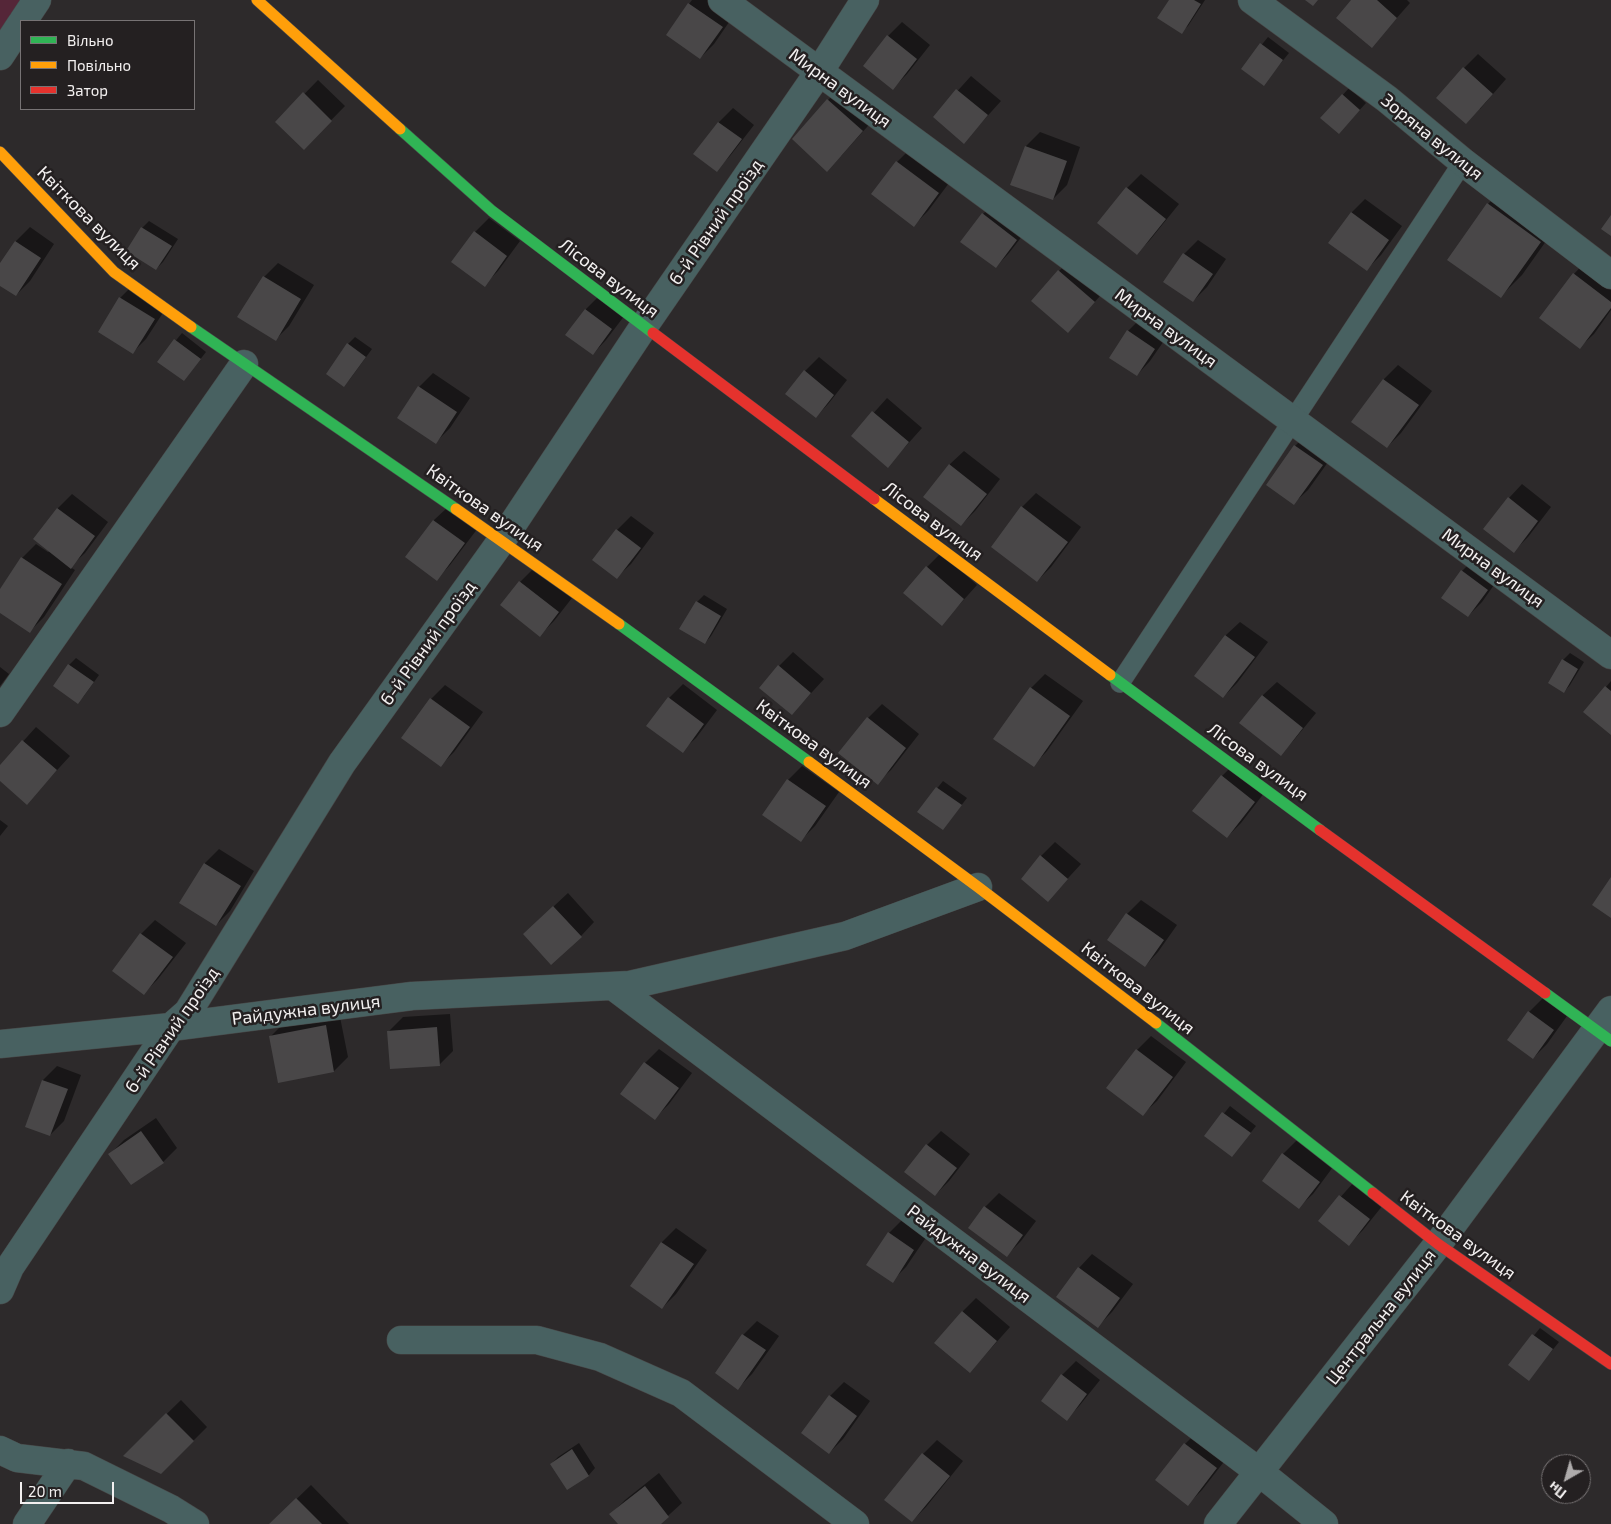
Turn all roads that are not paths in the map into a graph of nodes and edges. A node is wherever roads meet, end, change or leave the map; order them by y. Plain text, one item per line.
1 (37, 0) edge
2 (257, 0) edge
3 (722, 0) edge
4 (865, 0) edge
5 (1252, 0) edge
6 (24, 20) edge
7 (20, 26) edge
8 (0, 56) edge
9 (819, 72) junction
10 (0, 152) edge
11 (1463, 162) junction
12 (1611, 275) edge
13 (644, 326) junction
14 (244, 364) junction
15 (1293, 421) junction
16 (502, 540) junction
17 (1611, 655) edge
18 (1120, 683) junction
19 (0, 713) edge
20 (978, 887) junction
21 (613, 986) junction
22 (171, 1027) junction
23 (1606, 1027) edge
24 (0, 1044) edge
25 (1438, 1244) junction
26 (0, 1290) edge
27 (401, 1340) dead end
28 (1611, 1364) edge
29 (0, 1450) edge
30 (68, 1463) junction
31 (1258, 1471) junction
32 (846, 1522) edge
33 (27, 1524) edge
34 (195, 1524) edge
35 (1218, 1524) edge
36 (1324, 1524) edge

1 - 6 street
2 - 13 street, Лісова вулиця
3 - 9 street, Мирна вулиця
4 - 9 street, 6-й Рівний проїзд
5 - 11 street, Зоряна вулиця
7 - 8 street
9 - 13 street, 6-й Рівний проїзд
9 - 15 street, Мирна вулиця
10 - 14 street, Квіткова вулиця
11 - 12 street, Зоряна вулиця
11 - 15 lane
13 - 16 street, 6-й Рівний проїзд
13 - 18 street, Лісова вулиця
14 - 16 street, Квіткова вулиця
14 - 19 street
15 - 17 street, Мирна вулиця
15 - 18 lane
16 - 20 street, Квіткова вулиця
16 - 22 street, 6-й Рівний проїзд
18 - 23 street, Лісова вулиця
20 - 21 street, Райдужна вулиця
20 - 25 street, Квіткова вулиця
21 - 22 street, Райдужна вулиця
21 - 31 street, Райдужна вулиця
22 - 24 street, Райдужна вулиця
22 - 26 street, 6-й Рівний проїзд
23 - 25 street, Центральна вулиця
25 - 28 street, Квіткова вулиця
25 - 31 street, Центральна вулиця
27 - 32 street
29 - 30 street
30 - 33 street
30 - 34 street
31 - 35 street, Центральна вулиця
31 - 36 street, Райдужна вулиця

